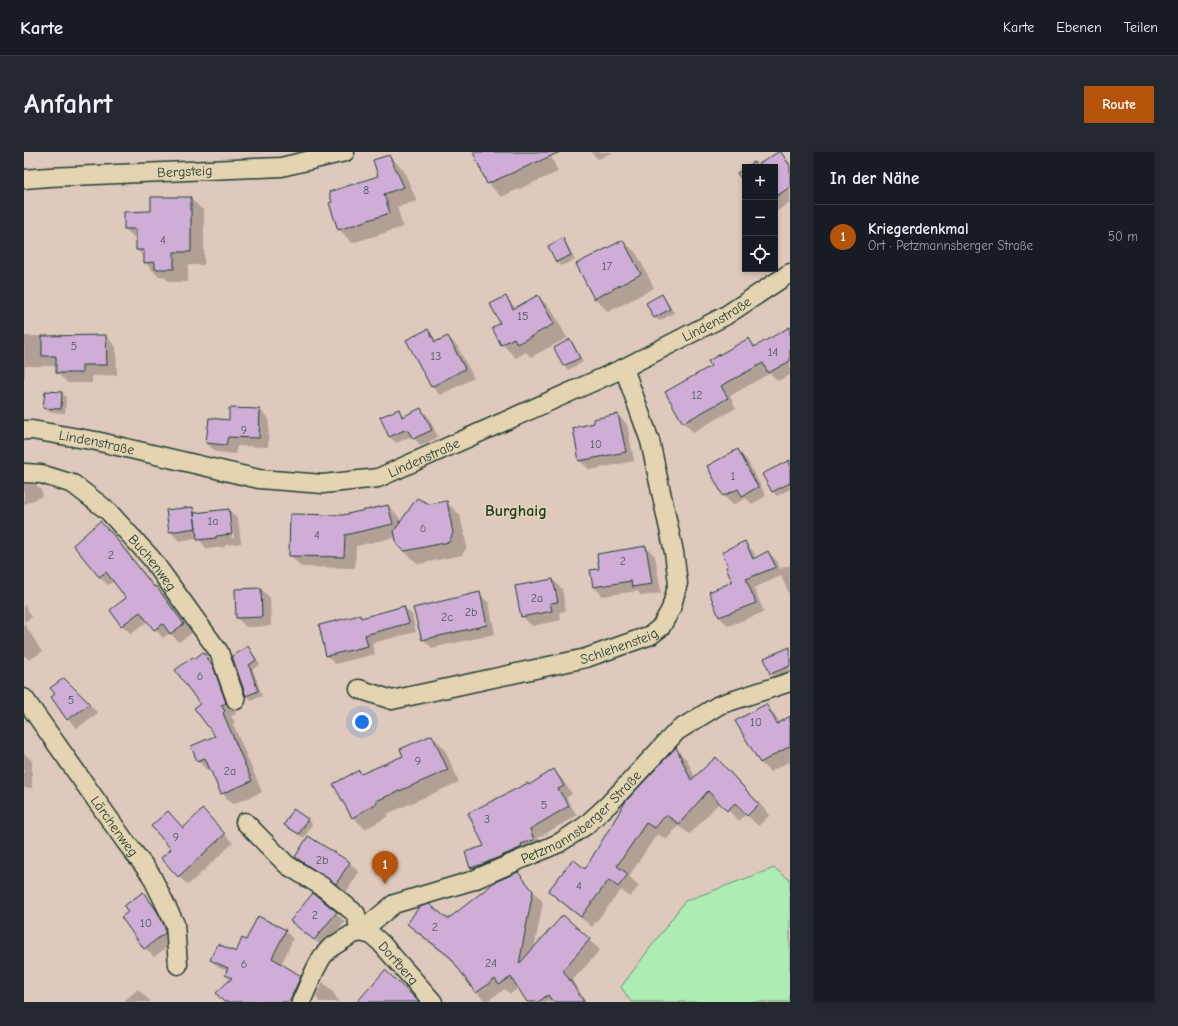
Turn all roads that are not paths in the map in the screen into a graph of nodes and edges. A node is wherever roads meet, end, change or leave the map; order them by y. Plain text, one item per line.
1 (345, 152) edge
2 (24, 179) edge
3 (790, 273) edge
4 (624, 368) junction
5 (24, 430) edge
6 (24, 473) edge
7 (790, 682) edge
8 (359, 689) dead end
9 (24, 698) edge
10 (236, 700) dead end
11 (245, 822) dead end
12 (360, 932) junction
13 (178, 965) dead end
14 (301, 1002) edge
15 (433, 1002) edge

1 - 2 street, Bergsteig
3 - 4 street, Lindenstraße
4 - 5 street, Lindenstraße
4 - 8 street, Schlehensteig
6 - 10 street, Buchenweg
7 - 12 street, Petzmannsberger Straße
9 - 13 street, Lärchenweg
11 - 12 street
12 - 14 street, Petzmannsberger Straße
12 - 15 street, Dorfberg

